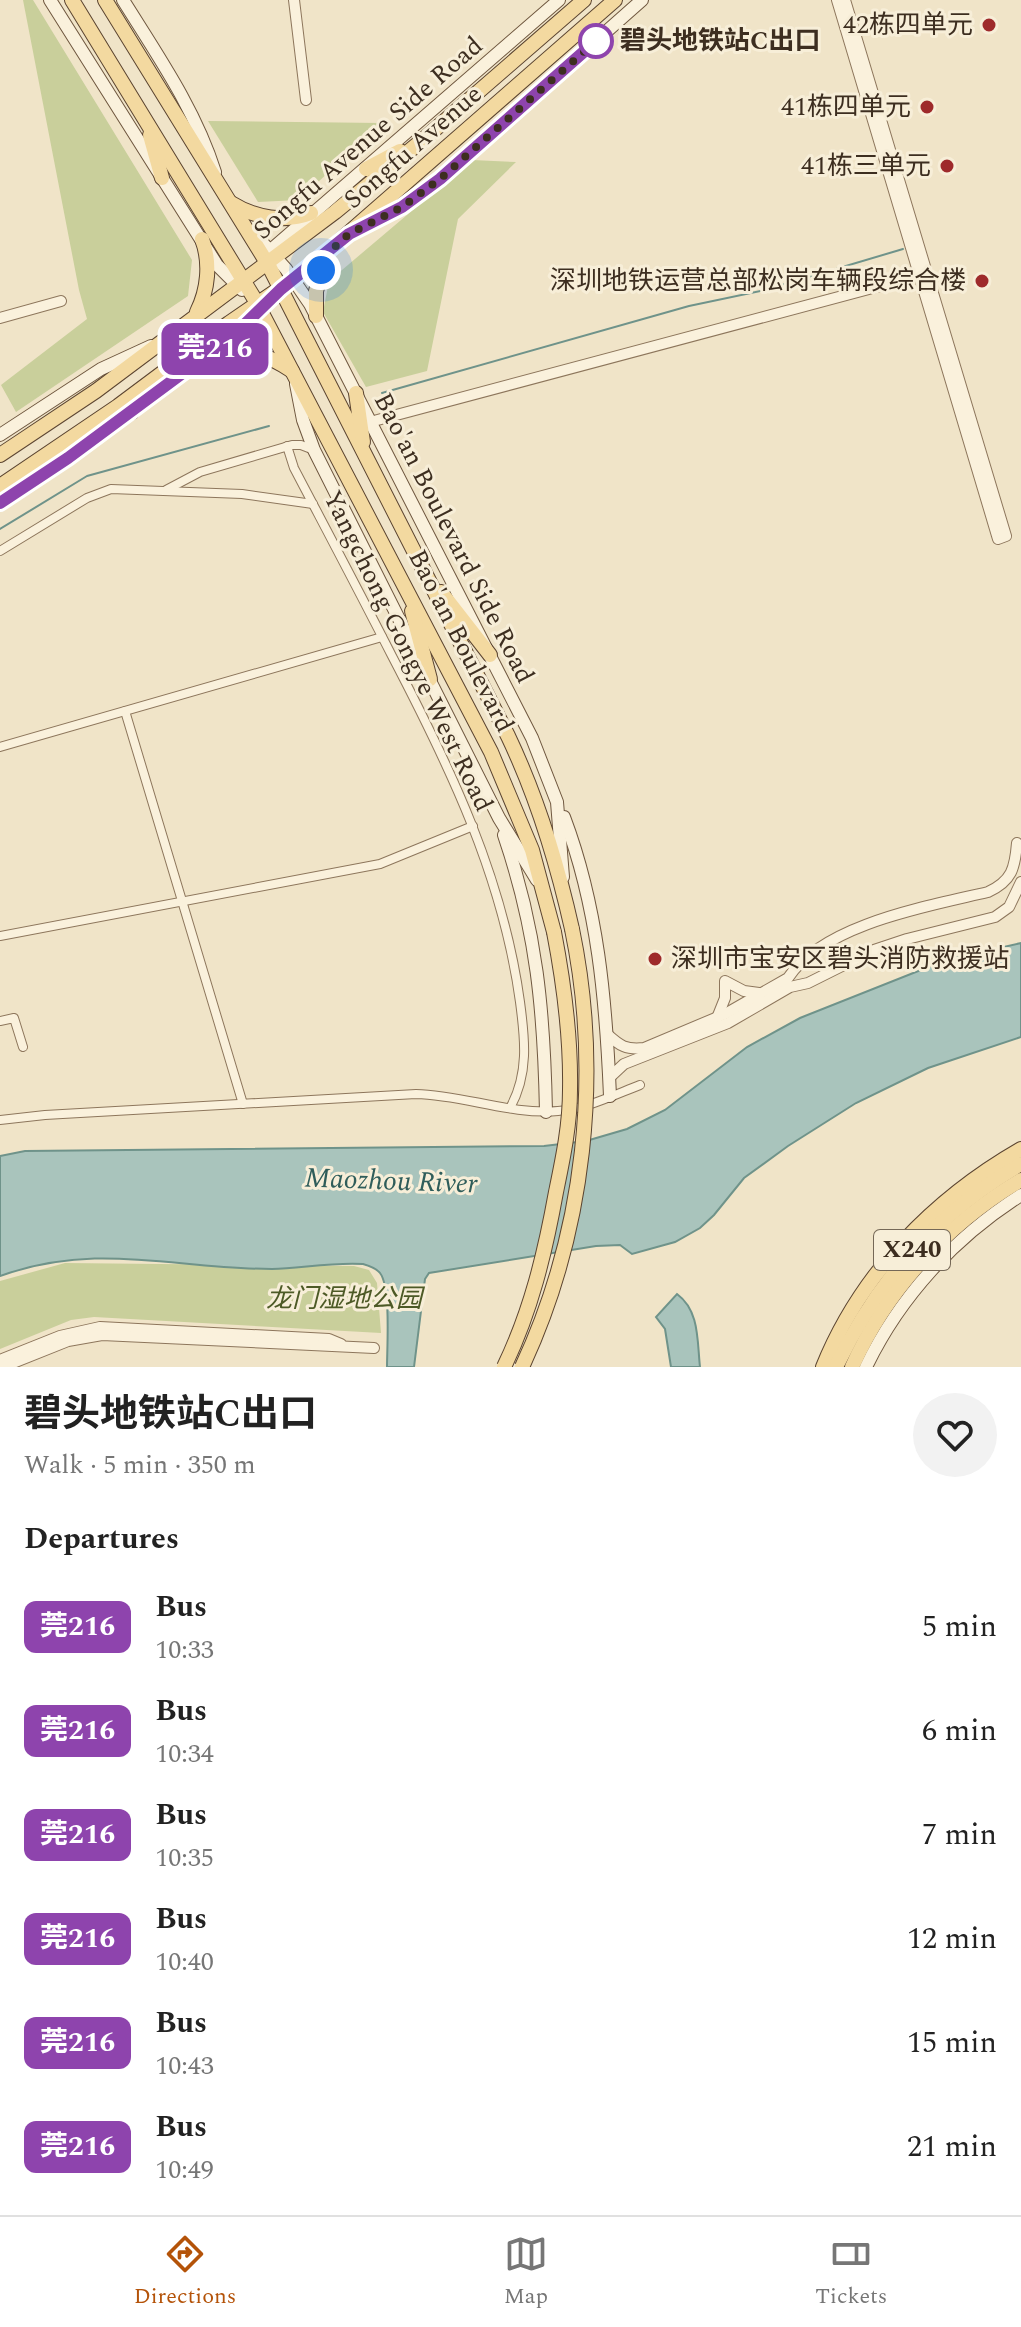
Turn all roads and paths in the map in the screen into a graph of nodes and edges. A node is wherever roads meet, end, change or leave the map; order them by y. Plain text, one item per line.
1 (50, 0) edge
2 (72, 0) edge
3 (105, 0) edge
4 (123, 0) edge
5 (294, 0) edge
6 (559, 0) edge
7 (584, 0) edge
8 (615, 0) edge
9 (642, 0) edge
10 (837, 0) edge
11 (845, 0) edge
12 (306, 100) dead end
13 (146, 119) junction
14 (425, 138) junction
15 (366, 169) junction
16 (162, 178) junction
17 (219, 183) junction
18 (230, 202) junction
19 (311, 213) junction
20 (349, 234) junction
21 (202, 239) junction
22 (328, 253) junction
23 (269, 257) junction
24 (910, 278) dead end
25 (294, 280) junction
26 (240, 282) junction
27 (281, 289) junction
28 (61, 301) dead end
29 (259, 307) junction
30 (316, 316) junction
31 (194, 317) junction
32 (0, 318) edge
33 (161, 341) junction
34 (207, 355) junction
35 (294, 373) junction
36 (356, 393) junction
37 (132, 412) junction
38 (370, 422) junction
39 (304, 426) junction
40 (84, 430) junction
41 (0, 435) edge
42 (289, 446) junction
43 (314, 450) junction
44 (0, 455) edge
45 (367, 458) junction
46 (0, 486) edge
47 (165, 491) junction
48 (0, 503) edge
49 (313, 504) junction
50 (0, 551) edge
51 (420, 564) junction
52 (400, 577) junction
53 (382, 637) junction
54 (490, 655) junction
55 (430, 679) junction
56 (125, 711) junction
57 (0, 747) edge
58 (554, 789) junction
59 (493, 806) junction
60 (473, 826) junction
61 (1020, 846) edge
62 (1021, 882) edge
63 (546, 896) junction
64 (181, 902) junction
65 (566, 904) junction
66 (0, 936) edge
67 (761, 993) junction
68 (717, 1018) junction
69 (0, 1021) edge
70 (607, 1034) junction
71 (23, 1047) dead end
72 (609, 1078) junction
73 (640, 1085) dead end
74 (610, 1096) junction
75 (243, 1104) junction
76 (510, 1108) junction
77 (546, 1112) junction
78 (0, 1120) edge
79 (1021, 1149) edge
80 (1021, 1164) edge
81 (1021, 1180) edge
82 (1021, 1195) edge
83 (343, 1345) junction
84 (374, 1348) dead end
85 (0, 1360) edge
86 (3, 1367) edge
87 (504, 1367) edge
88 (522, 1367) edge
89 (823, 1367) edge
90 (836, 1367) edge
91 (852, 1367) edge
92 (866, 1367) edge

1 - 16 main road
2 - 13 main road, Bao'an Boulevard
3 - 17 main road, Bao'an Boulevard
4 - 17 main road
5 - 12 street
6 - 15 main road, Songfu Avenue Side Road
7 - 14 main road, Songfu Avenue
8 - 20 main road, Songfu Avenue
9 - 20 main road
10 - 11 street
13 - 16 main road
13 - 26 main road, Bao'an Boulevard
14 - 15 main road
14 - 23 main road, Songfu Avenue
15 - 19 main road, Songfu Avenue Side Road
16 - 21 main road
17 - 18 main road, Bao'an Boulevard
18 - 19 main road
18 - 23 main road, Bao'an Boulevard
19 - 23 main road, Songfu Avenue Side Road
20 - 22 main road, Songfu Avenue
21 - 26 main road
21 - 31 main road
22 - 25 main road, Songfu Avenue
22 - 30 main road
23 - 25 main road, Bao'an Boulevard Side Road
23 - 26 main road, Songfu Avenue
23 - 27 main road, Bao'an Boulevard
24 - 38 street
25 - 27 main road, Songfu Avenue
25 - 30 main road, Bao'an Boulevard Side Road
26 - 29 main road, Bao'an Boulevard
26 - 31 main road, Songfu Avenue
27 - 29 main road, Songfu Avenue
27 - 45 main road, Bao'an Boulevard
28 - 32 street
29 - 34 main road
29 - 35 main road, Bao'an Boulevard
29 - 40 main road, Songfu Avenue
30 - 36 main road, Bao'an Boulevard Side Road
31 - 33 main road, Songfu Avenue
33 - 41 main road
33 - 44 main road, Songfu Avenue
34 - 35 main road
34 - 37 main road
35 - 39 main road
35 - 52 main road, Bao'an Boulevard
36 - 38 main road, Bao'an Boulevard Side Road
36 - 45 main road
37 - 40 main road
37 - 48 main road
38 - 54 main road, Bao'an Boulevard Side Road
39 - 42 street
39 - 43 main road
40 - 46 main road, Songfu Avenue
42 - 43 street
42 - 47 street
42 - 49 street, Yangchong Gongye West Road
43 - 55 main road
45 - 51 main road, Bao'an Boulevard
47 - 49 street
47 - 50 street
49 - 53 street, Yangchong Gongye West Road
51 - 54 main road
51 - 65 main road, Bao'an Boulevard
52 - 55 main road
52 - 63 main road, Bao'an Boulevard
53 - 56 street
53 - 60 street, Yangchong Gongye West Road
54 - 58 main road, Bao'an Boulevard Side Road
55 - 59 main road
56 - 57 street
56 - 64 street
58 - 65 main road, Bao'an Boulevard Side Road
58 - 70 main road
59 - 63 main road
59 - 77 main road
60 - 64 street
60 - 76 street, Yangchong Gongye West Road
61 - 67 street
62 - 72 street
63 - 87 main road, Bao'an Boulevard, bridge
64 - 66 street
64 - 75 street
65 - 88 main road, Bao'an Boulevard, bridge
67 - 68 street
67 - 68 street
68 - 70 street
69 - 71 street
70 - 72 main road
72 - 74 main road
73 - 74 street
74 - 77 street
75 - 76 street
75 - 78 street
76 - 77 street
79 - 89 main road
80 - 90 main road, X240
81 - 91 main road, X240
82 - 92 main road
83 - 84 street
83 - 85 street
83 - 86 street

